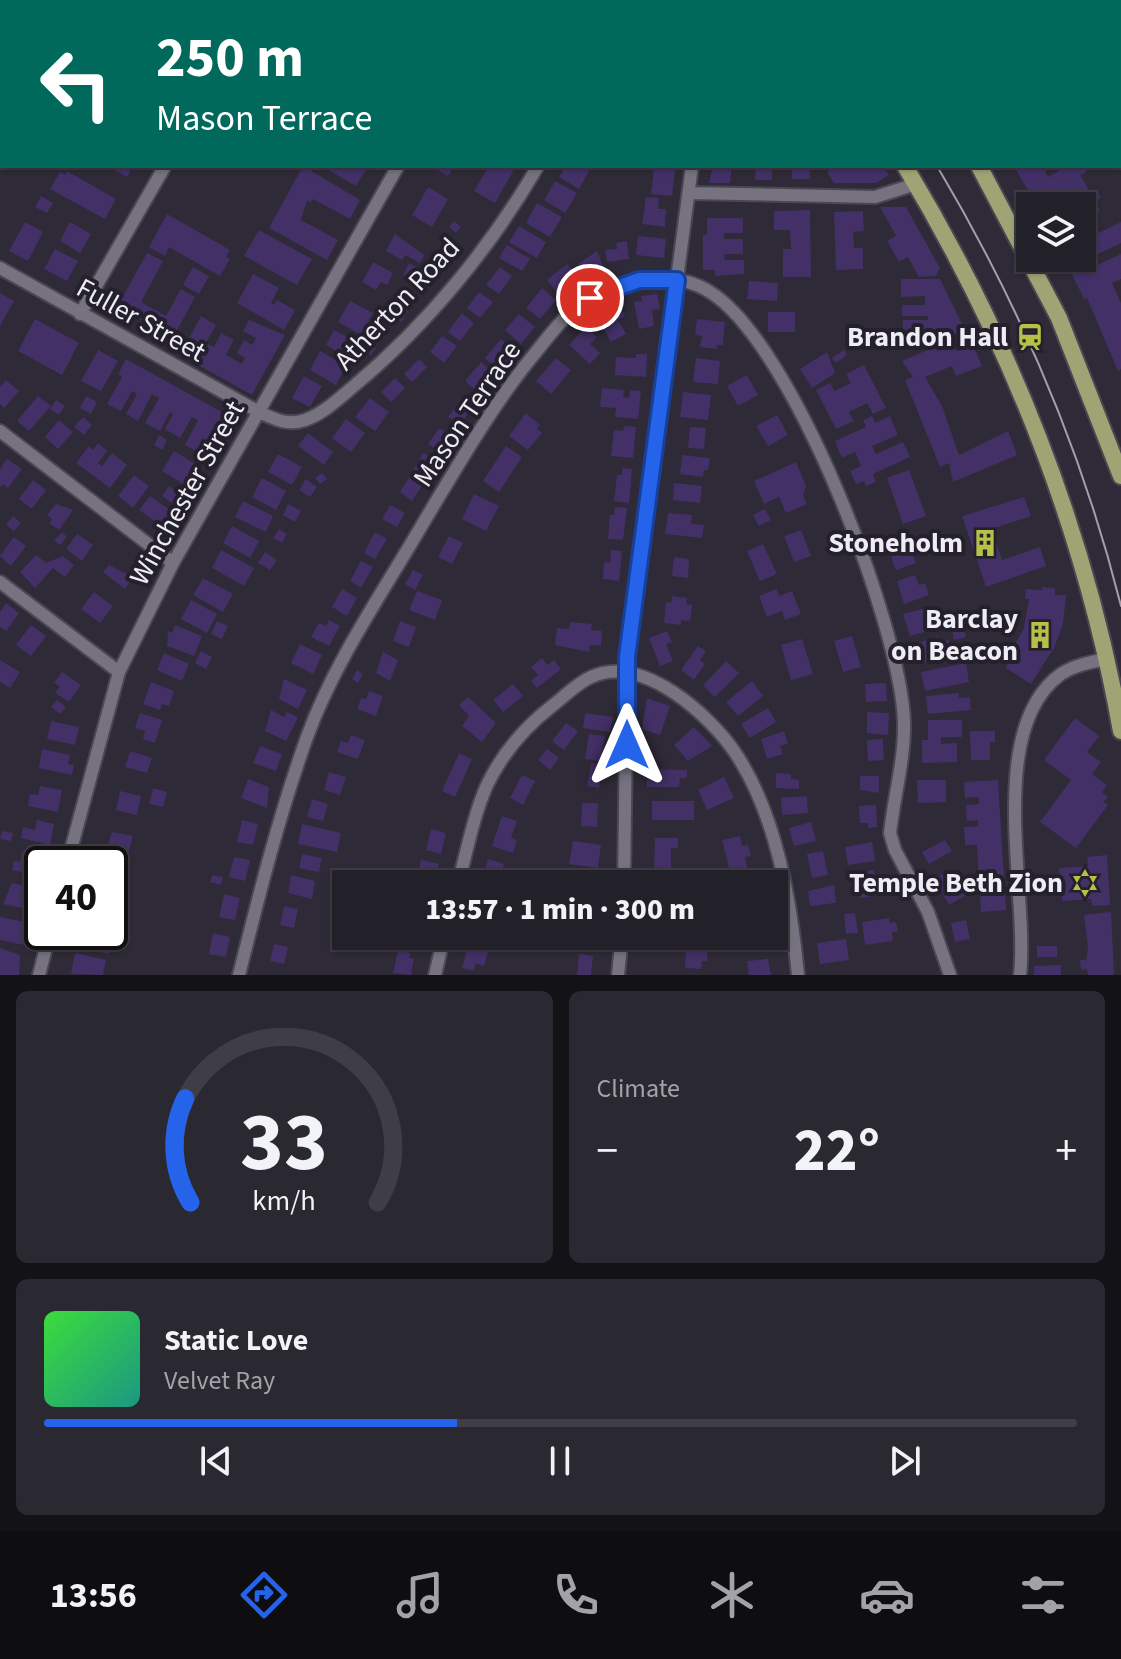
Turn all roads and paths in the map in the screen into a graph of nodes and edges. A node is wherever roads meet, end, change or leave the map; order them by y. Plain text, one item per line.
1 (164, 168) edge
2 (397, 168) edge
3 (537, 168) edge
4 (692, 168) edge
5 (906, 168) edge
6 (980, 168) edge
7 (916, 184) junction
8 (689, 193) junction
9 (0, 268) edge
10 (677, 280) junction
11 (80, 314) junction
12 (259, 412) junction
13 (0, 431) edge
14 (1121, 476) edge
15 (173, 563) junction
16 (0, 582) edge
17 (1107, 659) junction
18 (119, 672) junction
19 (627, 674) junction
20 (1121, 731) edge
21 (72, 846) edge
22 (461, 870) edge
23 (624, 870) edge
24 (45, 950) edge
25 (441, 950) edge
26 (621, 950) edge
27 (39, 975) edge
28 (239, 975) edge
29 (435, 975) edge
30 (618, 975) edge
31 (798, 975) edge
32 (950, 975) edge
33 (1020, 975) edge

1 - 11 street
2 - 12 street, Winchester Street
3 - 12 street, Atherton Road
4 - 8 street
5 - 7 main road
6 - 14 main road
7 - 8 street
7 - 17 main road
8 - 10 street
9 - 11 street, Fuller Street
10 - 19 street
10 - 28 street, Mason Terrace
10 - 32 street, Mason Terrace
11 - 12 street, Fuller Street
12 - 15 street, Winchester Street
13 - 15 street
15 - 18 street, Winchester Street
16 - 18 street
17 - 20 main road
17 - 33 street
18 - 21 street, Winchester Street
19 - 22 street
19 - 23 street
19 - 31 street
24 - 27 street
25 - 29 street
26 - 30 street

